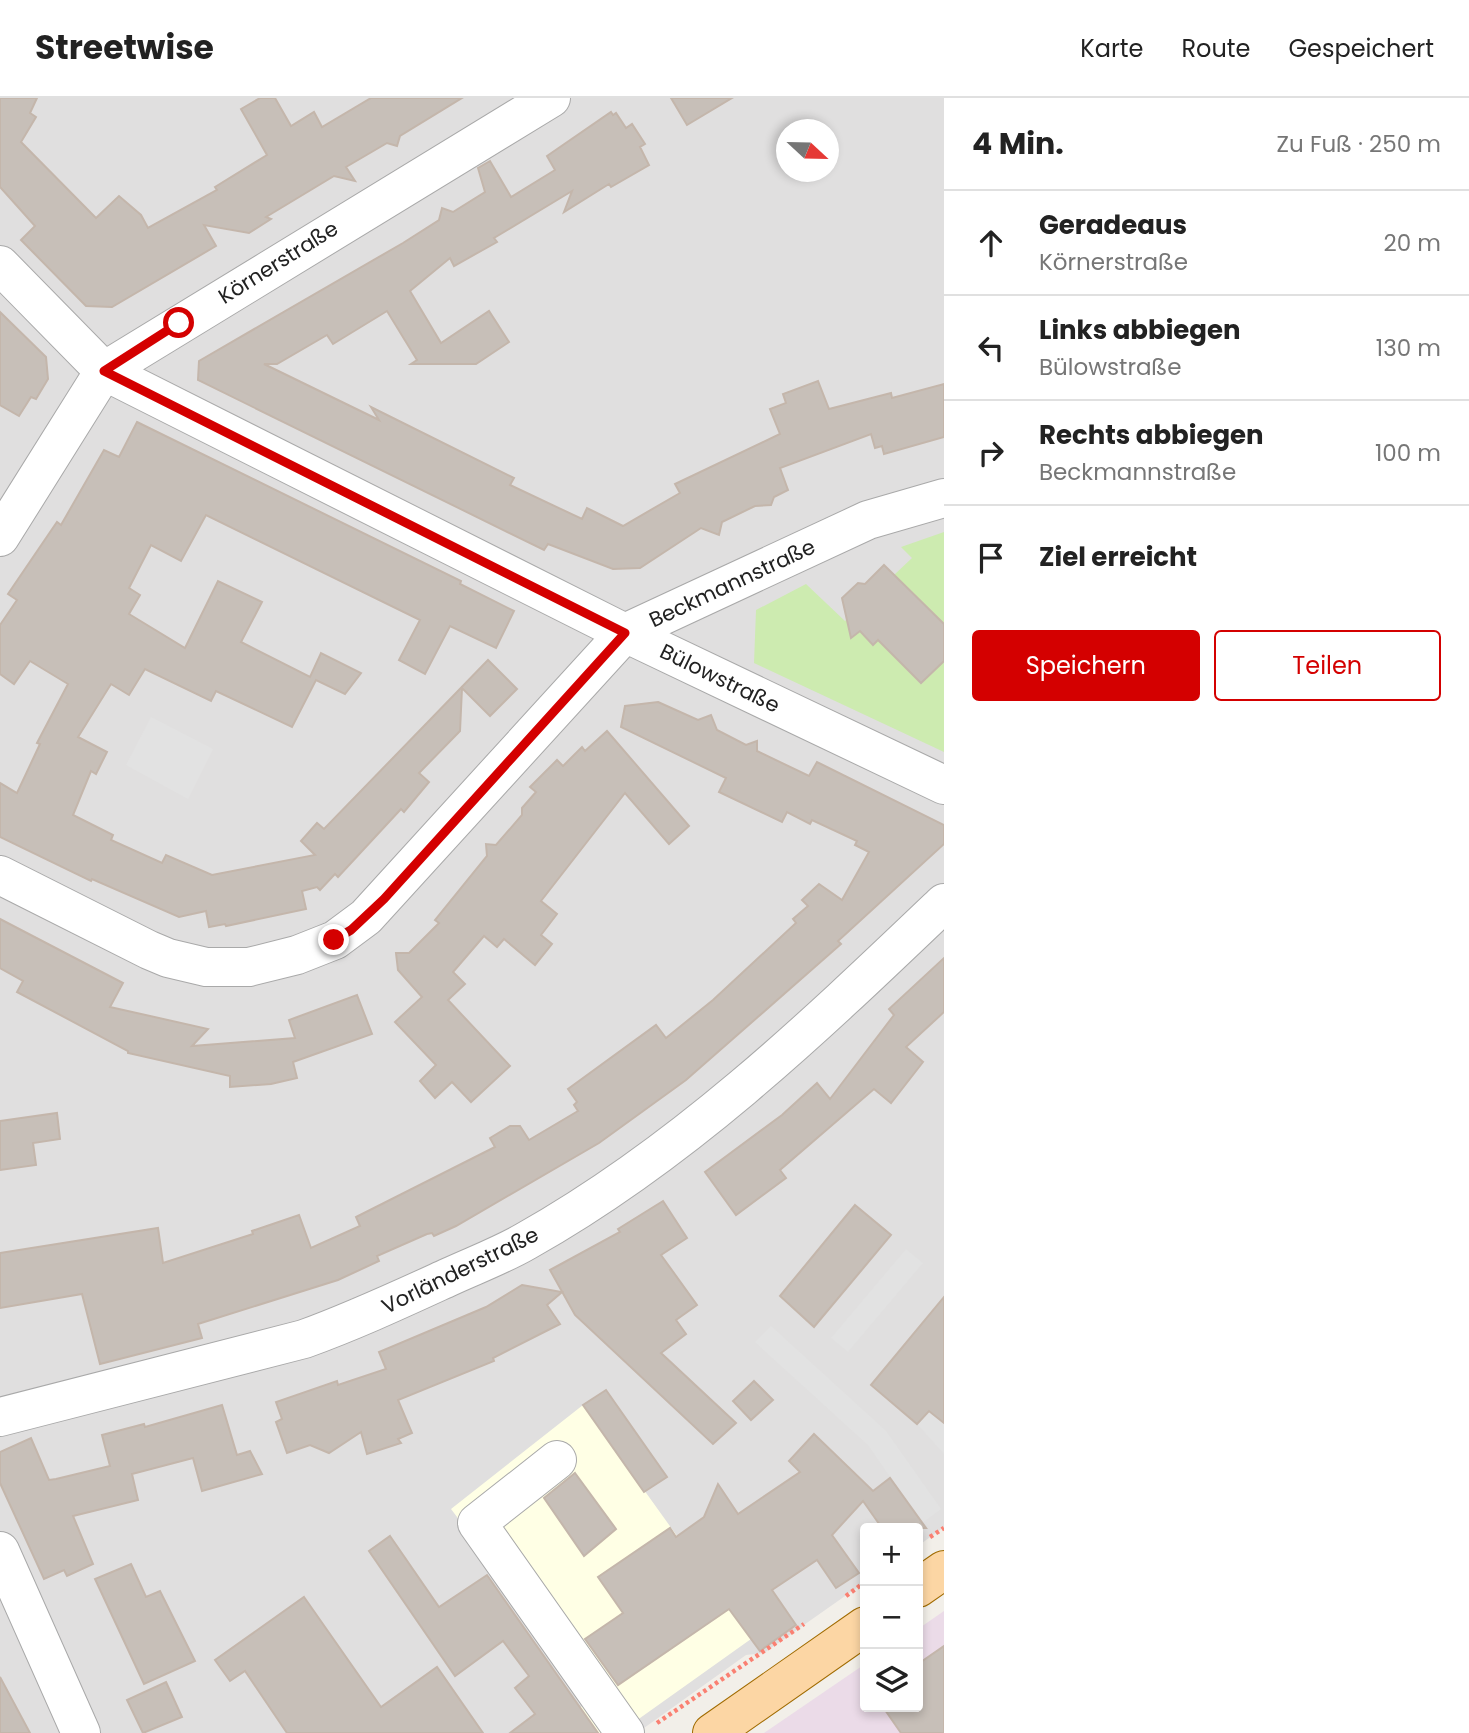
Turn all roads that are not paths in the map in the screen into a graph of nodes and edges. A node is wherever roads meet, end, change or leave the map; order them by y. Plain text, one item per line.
1 (551, 98) edge
2 (0, 265) edge
3 (104, 371) junction
4 (944, 498) edge
5 (0, 537) edge
6 (625, 633) junction
7 (944, 785) edge
8 (0, 875) edge
9 (944, 903) edge
10 (0, 1417) edge
11 (557, 1460) dead end
12 (0, 1551) edge
13 (944, 1570) edge
14 (921, 1586) edge
15 (854, 1612) edge
16 (639, 1729) edge
17 (81, 1733) edge
18 (712, 1733) edge

1 - 3 street, Körnerstraße
2 - 3 street, Bülowstraße
3 - 5 street, Körnerstraße
3 - 6 street, Bülowstraße
4 - 6 street, Beckmannstraße
6 - 7 street, Bülowstraße
6 - 8 street, Beckmannstraße
9 - 10 street, Vorländerstraße
11 - 16 street
12 - 17 street
13 - 14 main road
15 - 18 main road

